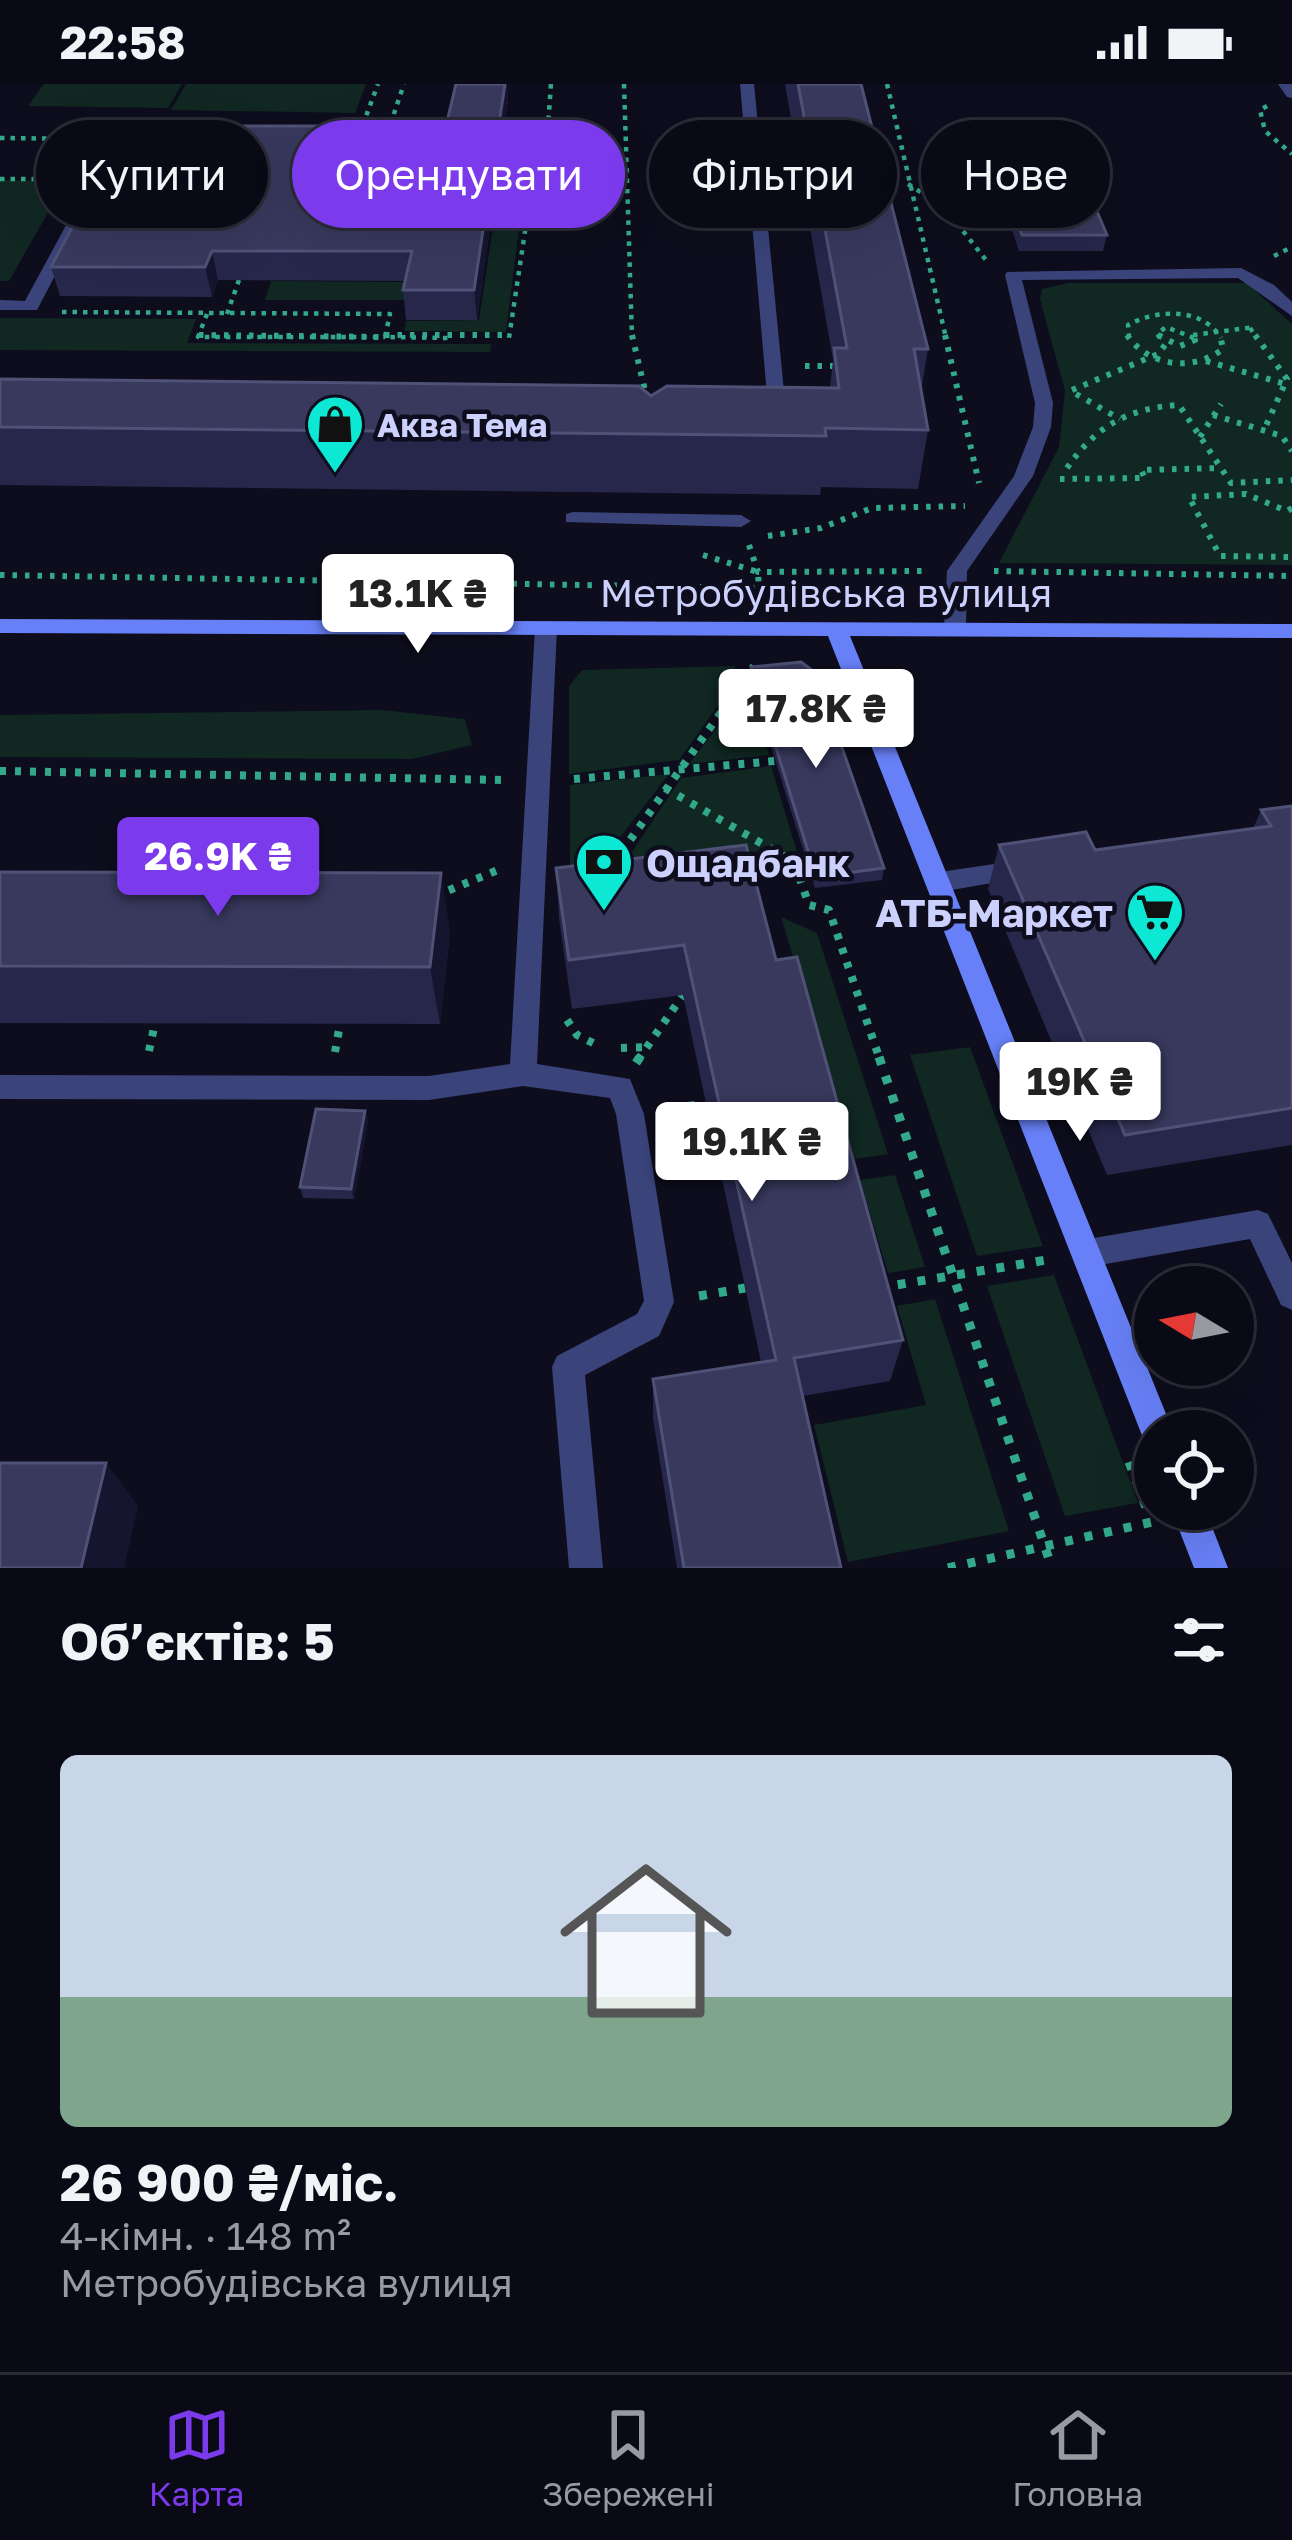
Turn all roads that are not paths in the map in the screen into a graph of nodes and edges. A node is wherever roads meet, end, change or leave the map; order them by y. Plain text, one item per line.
1 (747, 84) edge
2 (1286, 84) edge
3 (1292, 94) edge
4 (72, 228) edge
5 (0, 304) edge
6 (1292, 311) edge
7 (756, 412) edge
8 (655, 493) edge
9 (573, 518) dead end
10 (655, 520) junction
11 (740, 521) road end
12 (0, 626) edge
13 (546, 628) junction
14 (955, 628) junction
15 (836, 629) junction
16 (1292, 631) edge
17 (1041, 866) edge
18 (940, 882) junction
19 (524, 1074) junction
20 (0, 1087) edge
21 (1088, 1253) junction
22 (1292, 1295) edge
23 (1149, 1410) edge
24 (1196, 1530) edge
25 (586, 1568) edge
26 (1211, 1568) edge

1 - 7 lane
2 - 3 lane
4 - 5 lane
6 - 14 lane
8 - 10 lane
9 - 10 lane
10 - 11 lane
12 - 13 main road, Метробудівська вулиця
13 - 15 main road, Метробудівська вулиця
13 - 19 lane
14 - 15 main road, Метробудівська вулиця
14 - 16 main road, Метробудівська вулиця
15 - 18 main road
17 - 18 lane
18 - 21 main road
19 - 20 lane
19 - 25 lane
21 - 22 lane
21 - 23 main road
24 - 26 main road

